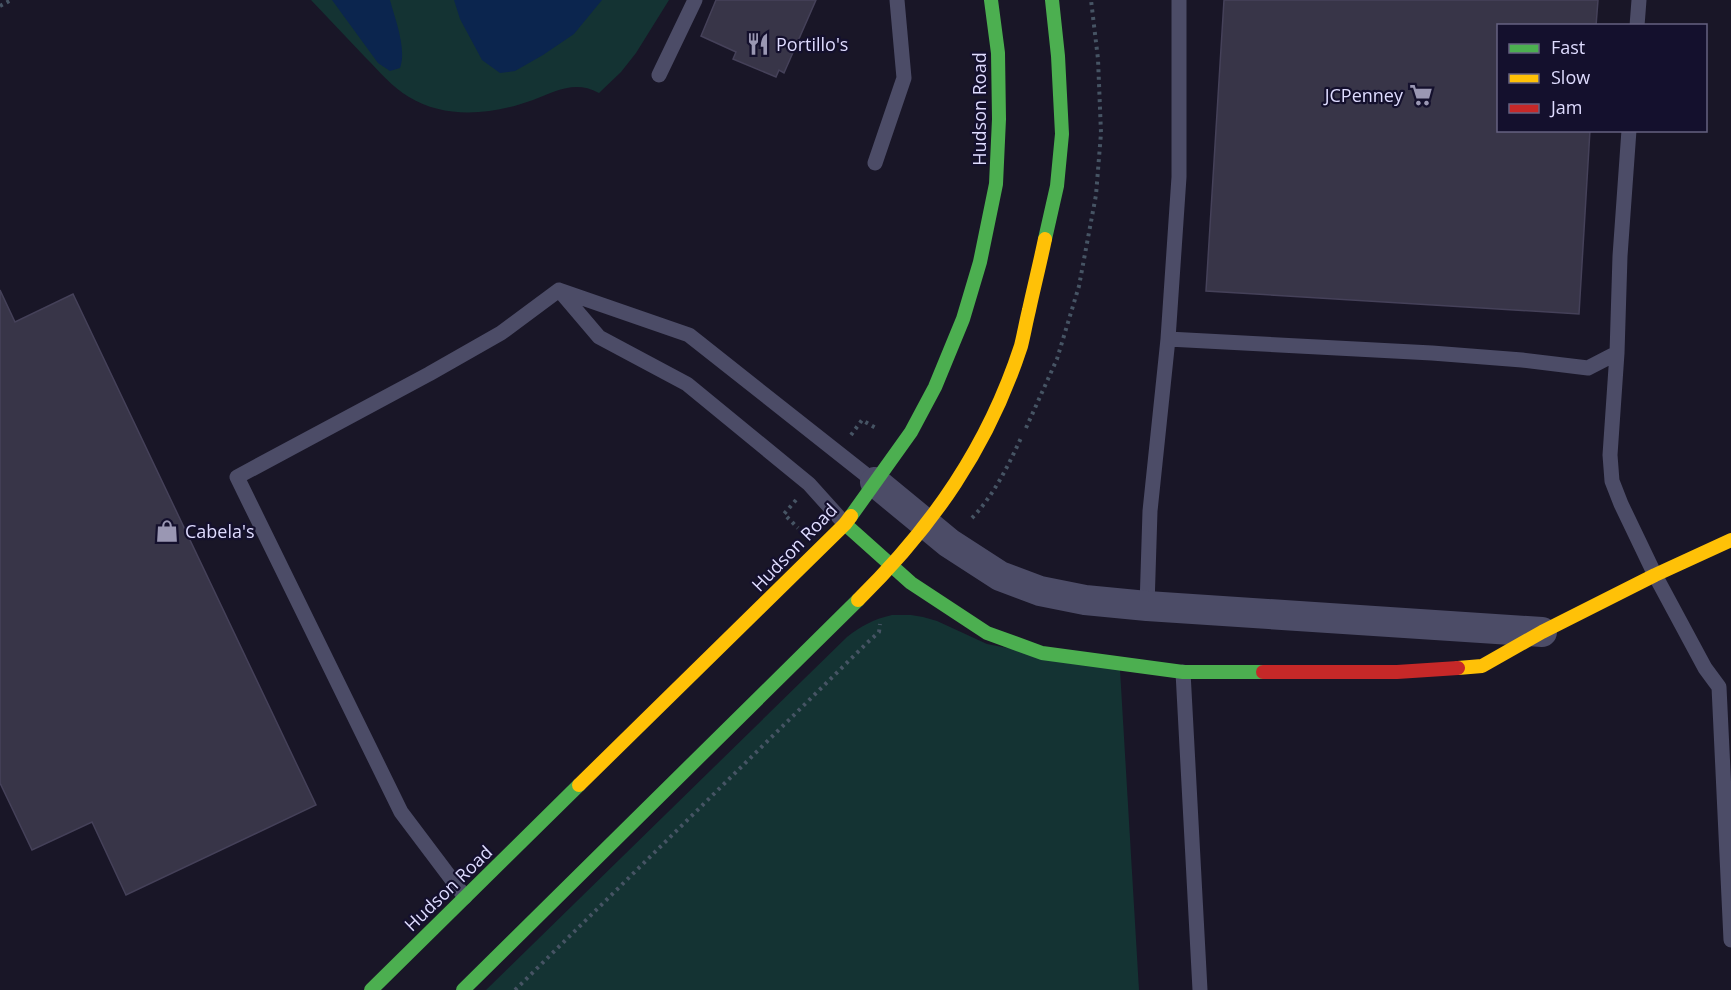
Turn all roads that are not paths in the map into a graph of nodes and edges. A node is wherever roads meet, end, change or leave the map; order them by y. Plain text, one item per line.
1 (695, 0) edge
2 (897, 0) edge
3 (991, 0) edge
4 (1052, 0) edge
5 (1179, 0) edge
6 (1639, 0) edge
7 (1637, 24) edge
8 (660, 75) dead end
9 (1629, 132) edge
10 (875, 163) dead end
11 (559, 290) junction
12 (1168, 339) junction
13 (1617, 353) junction
14 (875, 482) junction
15 (845, 524) junction
16 (927, 524) junction
17 (1731, 540) edge
18 (892, 566) junction
19 (1655, 575) junction
20 (1147, 606) junction
21 (1542, 632) junction
22 (1183, 672) junction
23 (465, 897) junction
24 (1731, 940) edge
25 (371, 990) edge
26 (463, 990) edge
27 (1200, 990) edge

1 - 8 lane
2 - 10 lane
3 - 14 street, Hudson Road
4 - 16 street
5 - 12 lane
6 - 7 lane
9 - 13 lane
11 - 14 lane
11 - 15 lane
11 - 23 lane
12 - 13 lane
12 - 20 lane
13 - 19 lane
14 - 15 street, Hudson Road
14 - 16 street
15 - 18 street
15 - 23 street, Hudson Road
16 - 18 street
16 - 20 street
17 - 19 street
18 - 22 street
18 - 26 street
19 - 21 street
19 - 24 lane
20 - 21 street
21 - 22 street
22 - 27 lane
23 - 25 street, Hudson Road

